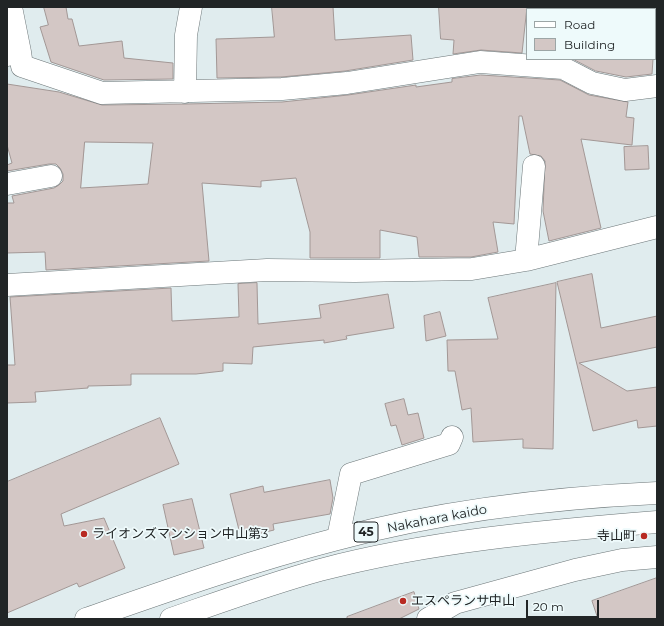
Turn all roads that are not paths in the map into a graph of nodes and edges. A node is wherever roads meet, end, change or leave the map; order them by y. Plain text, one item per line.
1 (11, 7) edge
2 (191, 7) edge
3 (13, 53) edge
4 (657, 86) edge
5 (185, 92) junction
6 (534, 166) dead end
7 (51, 176) dead end
8 (7, 184) edge
9 (657, 227) edge
10 (526, 260) junction
11 (7, 285) edge
12 (452, 437) dead end
13 (657, 493) edge
14 (657, 522) edge
15 (338, 538) junction
16 (657, 557) edge
17 (86, 619) edge
18 (170, 619) edge
19 (428, 619) edge

1 - 3 street
2 - 5 street
3 - 5 street
4 - 5 street
6 - 10 street
7 - 8 street
9 - 10 street
10 - 11 street
12 - 15 street
13 - 15 street, Nakahara kaido / 45
14 - 18 street, Nakahara kaido / 45
15 - 17 street, Nakahara kaido / 45
16 - 19 street

